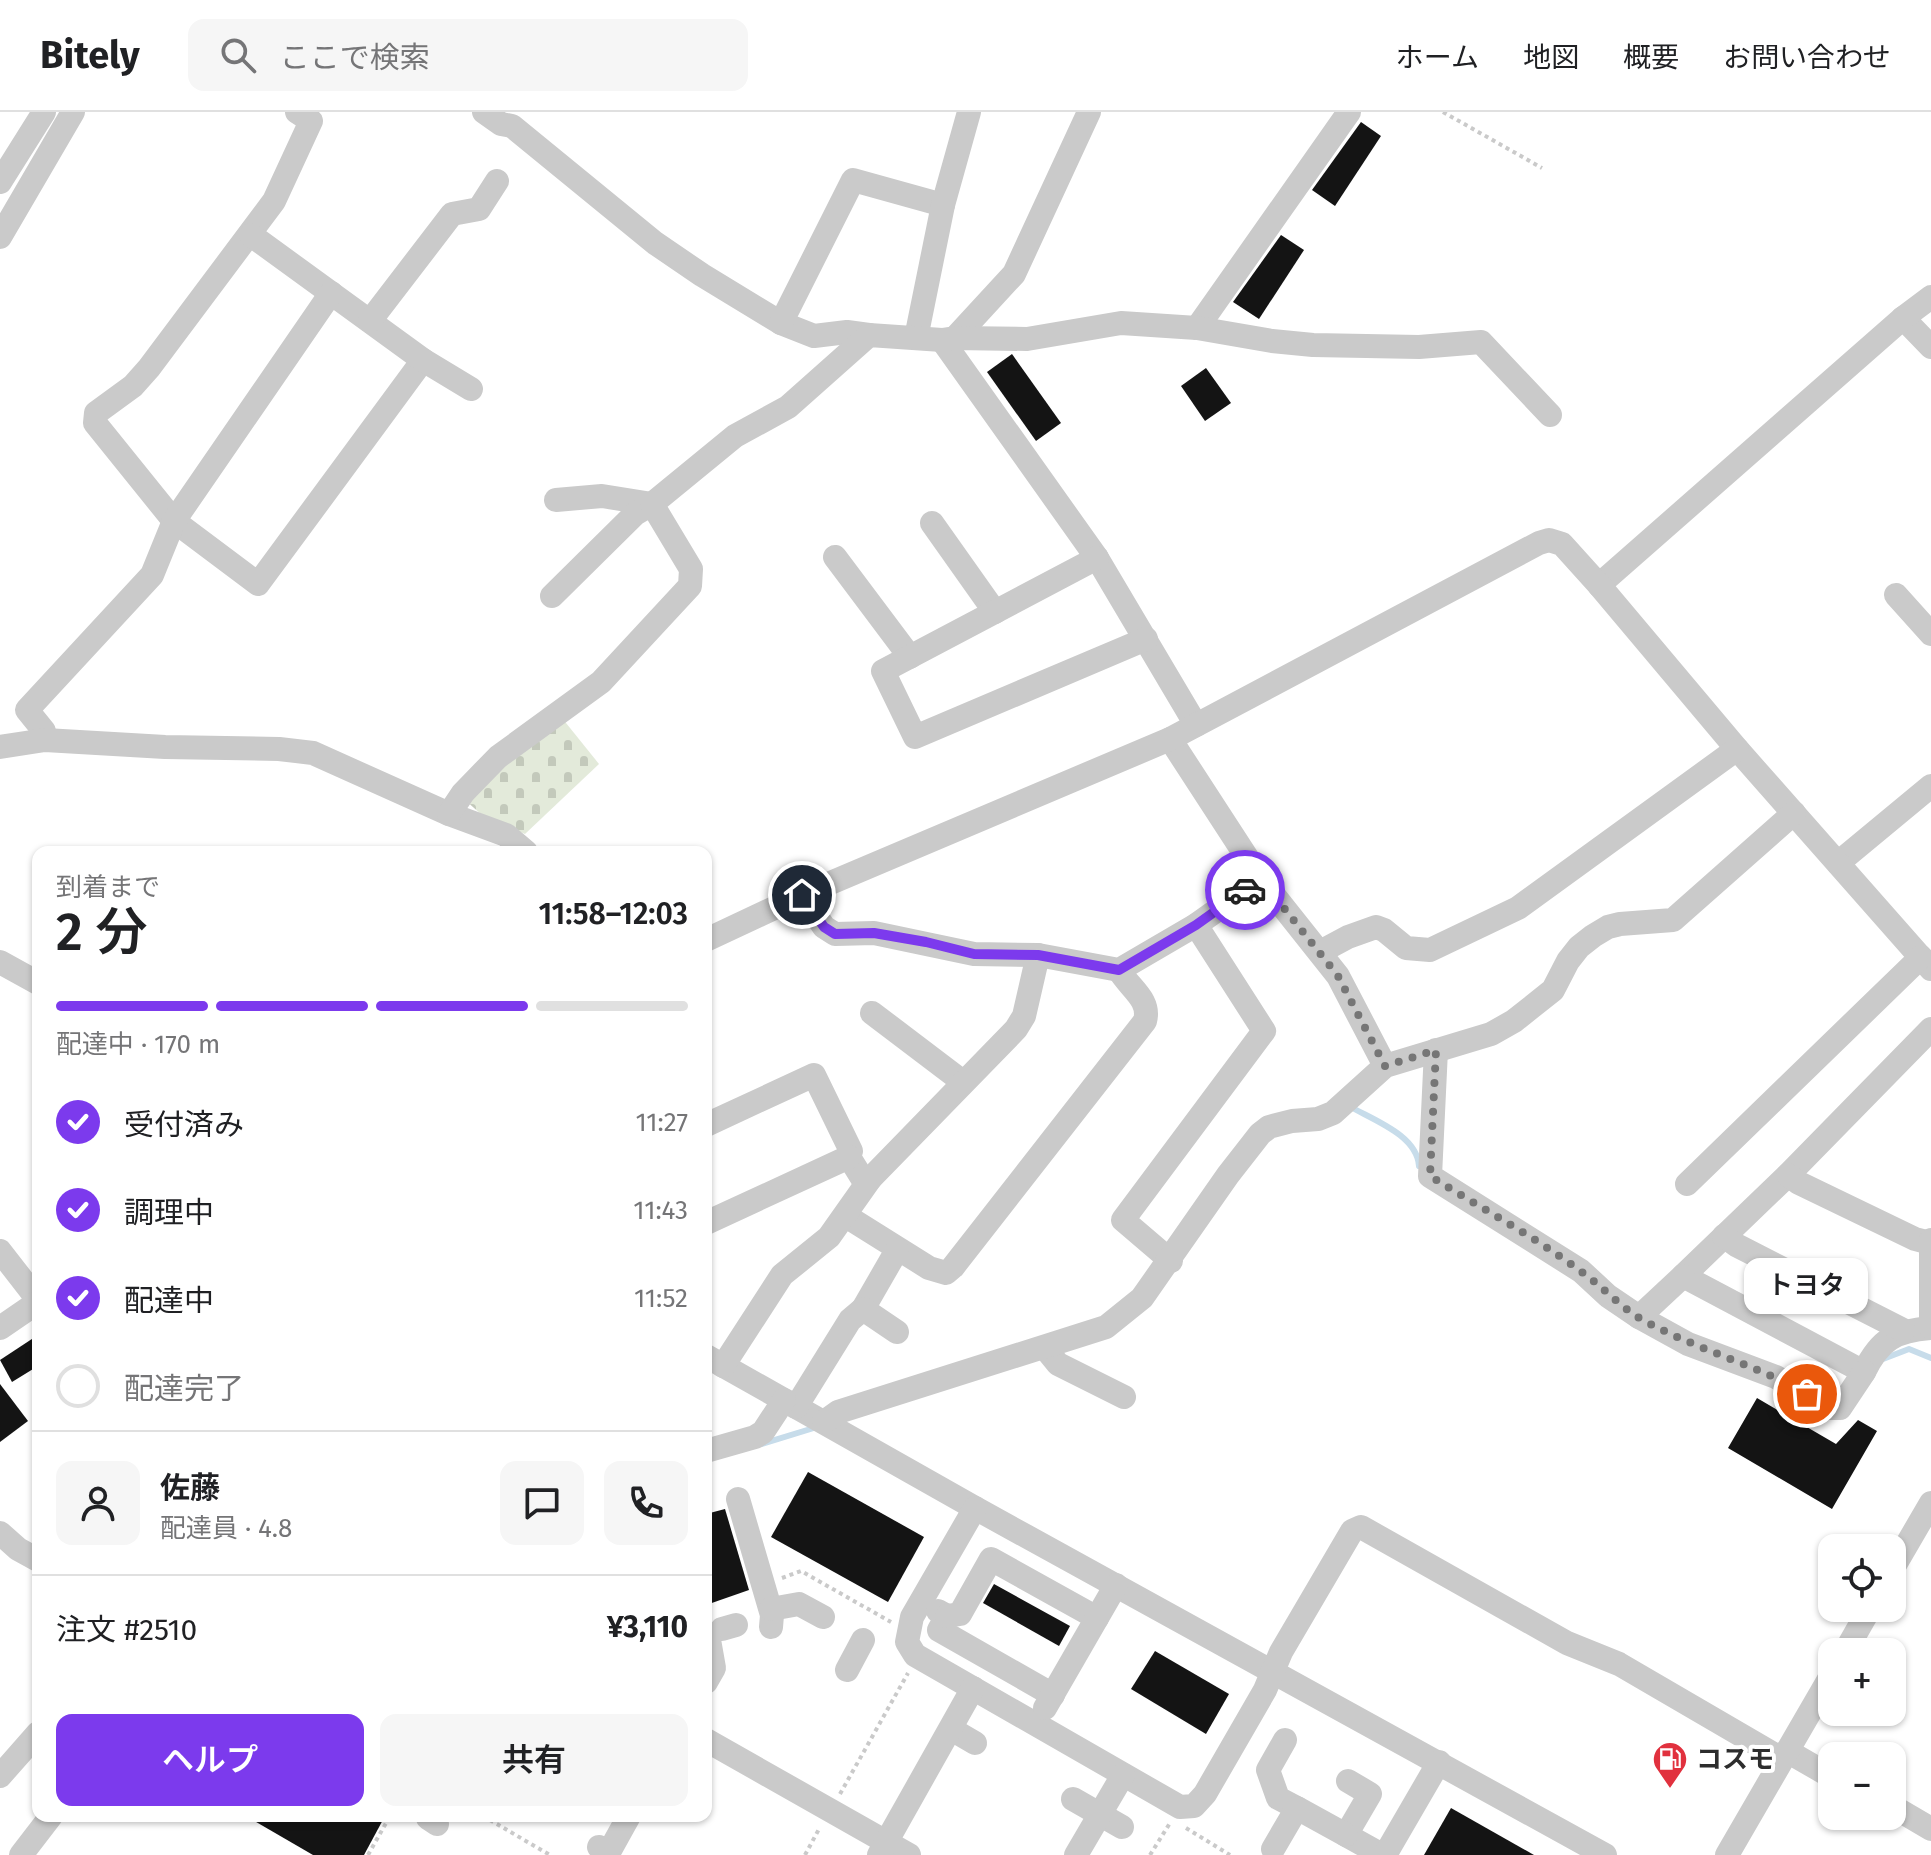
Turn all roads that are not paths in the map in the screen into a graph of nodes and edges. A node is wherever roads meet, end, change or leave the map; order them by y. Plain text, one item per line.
1 (44, 112) edge
2 (73, 112) edge
3 (297, 112) edge
4 (484, 112) edge
5 (969, 112) edge
6 (1089, 112) edge
7 (1349, 112) edge
8 (497, 181) dead end
9 (0, 182) edge
10 (943, 205) junction
11 (251, 235) junction
12 (0, 237) edge
13 (331, 293) junction
14 (1931, 297) edge
15 (1903, 318) junction
16 (370, 321) junction
17 (781, 323) junction
18 (1197, 328) junction
19 (869, 335) junction
20 (916, 338) junction
21 (948, 339) junction
22 (1931, 347) edge
23 (423, 360) junction
24 (471, 389) dead end
25 (1550, 415) dead end
26 (556, 500) dead end
27 (652, 504) junction
28 (174, 521) junction
29 (932, 523) dead end
30 (835, 557) dead end
31 (1097, 558) junction
32 (1599, 585) junction
33 (1896, 595) dead end
34 (552, 596) dead end
35 (995, 612) junction
36 (1931, 634) edge
37 (1146, 639) junction
38 (910, 657) junction
39 (1196, 725) junction
40 (1170, 739) junction
41 (45, 740) junction
42 (0, 747) edge
43 (1737, 749) junction
44 (1931, 786) edge
45 (1794, 813) junction
46 (449, 814) junction
47 (519, 846) edge
48 (1838, 863) junction
49 (1261, 879) junction
50 (802, 895) junction
51 (1196, 925) junction
52 (712, 937) edge
53 (1320, 952) junction
54 (1038, 955) junction
55 (0, 962) edge
56 (1926, 963) edge
57 (1119, 970) junction
58 (32, 980) edge
59 (872, 1013) dead end
60 (1931, 1029) edge
61 (1436, 1050) junction
62 (1385, 1066) junction
63 (963, 1082) junction
64 (712, 1122) edge
65 (849, 1157) junction
66 (1788, 1175) junction
67 (870, 1179) junction
68 (1687, 1184) dead end
69 (846, 1216) junction
70 (712, 1220) edge
71 (1724, 1236) junction
72 (1930, 1242) edge
73 (897, 1250) junction
74 (0, 1251) edge
75 (1171, 1261) junction
76 (1683, 1276) junction
77 (32, 1293) edge
78 (32, 1305) edge
79 (863, 1309) junction
80 (1639, 1317) junction
81 (0, 1328) edge
82 (1931, 1328) edge
83 (1903, 1330) junction
84 (897, 1333) dead end
85 (1045, 1348) junction
86 (714, 1361) edge
87 (1864, 1372) junction
88 (1124, 1397) dead end
89 (790, 1404) junction
90 (824, 1422) junction
91 (712, 1449) edge
92 (738, 1499) dead end
93 (1931, 1503) edge
94 (975, 1508) junction
95 (0, 1533) edge
96 (1906, 1546) edge
97 (32, 1557) edge
98 (1116, 1585) junction
99 (921, 1601) junction
100 (947, 1616) junction
101 (823, 1617) dead end
102 (722, 1629) dead end
103 (1096, 1629) junction
104 (863, 1640) dead end
105 (847, 1670) dead end
106 (712, 1672) edge
107 (1273, 1672) junction
108 (973, 1688) junction
109 (1060, 1694) junction
110 (1818, 1698) edge
111 (1037, 1724) junction
112 (951, 1729) junction
113 (32, 1740) edge
114 (1285, 1740) dead end
115 (712, 1743) edge
116 (975, 1743) dead end
117 (1785, 1755) junction
118 (1439, 1762) junction
119 (1818, 1770) edge
120 (0, 1776) edge
121 (1140, 1776) junction
122 (1348, 1781) dead end
123 (1073, 1799) dead end
124 (1297, 1808) junction
125 (1099, 1814) junction
126 (1906, 1814) edge
127 (46, 1822) edge
128 (625, 1822) edge
129 (1122, 1827) dead end
130 (1931, 1829) edge
131 (1346, 1835) junction
132 (883, 1849) edge
133 (607, 1852) edge
134 (1276, 1853) edge
135 (21, 1855) edge
136 (909, 1855) edge
137 (1076, 1855) edge
138 (1384, 1855) edge
139 (1605, 1855) edge
140 (1727, 1855) edge

1 - 9 street
2 - 12 street
3 - 11 street
4 - 17 street
5 - 10 street
6 - 21 street
7 - 18 street
8 - 16 street
10 - 17 street
10 - 20 street
11 - 13 street
11 - 28 street
13 - 16 street
13 - 28 street
14 - 15 street
15 - 22 street
15 - 32 street
16 - 23 street
17 - 19 street
18 - 21 street
18 - 25 street
19 - 20 street
19 - 27 street
20 - 21 street
21 - 31 street
23 - 24 street
23 - 28 street
26 - 27 street
27 - 34 street
27 - 46 street
28 - 41 street
29 - 35 street
30 - 38 street
31 - 35 street
31 - 37 street
32 - 39 street
32 - 43 street
33 - 36 street
35 - 38 street
37 - 38 street
37 - 39 street
39 - 40 street
40 - 49 street
40 - 50 street
41 - 42 street
41 - 46 street
43 - 45 street
43 - 53 street
44 - 48 street
45 - 48 street
45 - 61 street
46 - 47 street
48 - 56 street
49 - 51 street
49 - 53 street
50 - 52 street
50 - 54 street
51 - 57 street
51 - 75 street
53 - 62 street
54 - 57 street
54 - 63 street
55 - 58 street
56 - 68 street
57 - 73 street
59 - 63 street
60 - 66 street
61 - 62 street
61 - 80 street
62 - 75 street
63 - 67 street
64 - 65 street
65 - 67 street
65 - 70 street
66 - 71 street
66 - 72 street
67 - 69 street
69 - 73 street
69 - 86 street
71 - 76 street
71 - 83 street
72 - 82 street
73 - 79 street
74 - 77 street
75 - 85 street
76 - 80 street
76 - 87 street
78 - 81 street
79 - 84 street
79 - 89 street
80 - 87 street
82 - 83 street
83 - 87 street
85 - 88 street
85 - 90 street
86 - 89 street
89 - 90 street
89 - 91 street
90 - 94 street
92 - 101 street
93 - 96 street
94 - 98 street
94 - 99 street
95 - 97 street
98 - 103 street
98 - 107 street
99 - 100 street
99 - 108 street
100 - 103 street
100 - 109 street
102 - 106 street
103 - 109 street
104 - 105 street
107 - 117 street
107 - 118 street
107 - 121 street
108 - 111 street
108 - 112 street
109 - 111 street
110 - 117 street
111 - 121 street
112 - 116 street
112 - 132 street
113 - 120 street
114 - 124 street
115 - 132 street
117 - 119 street
117 - 140 street
118 - 138 street
118 - 139 street
121 - 125 street
122 - 131 street
123 - 125 street
124 - 131 street
124 - 134 street
125 - 129 street
125 - 137 street
126 - 130 street
127 - 135 street
128 - 133 street
131 - 138 street
132 - 136 street

